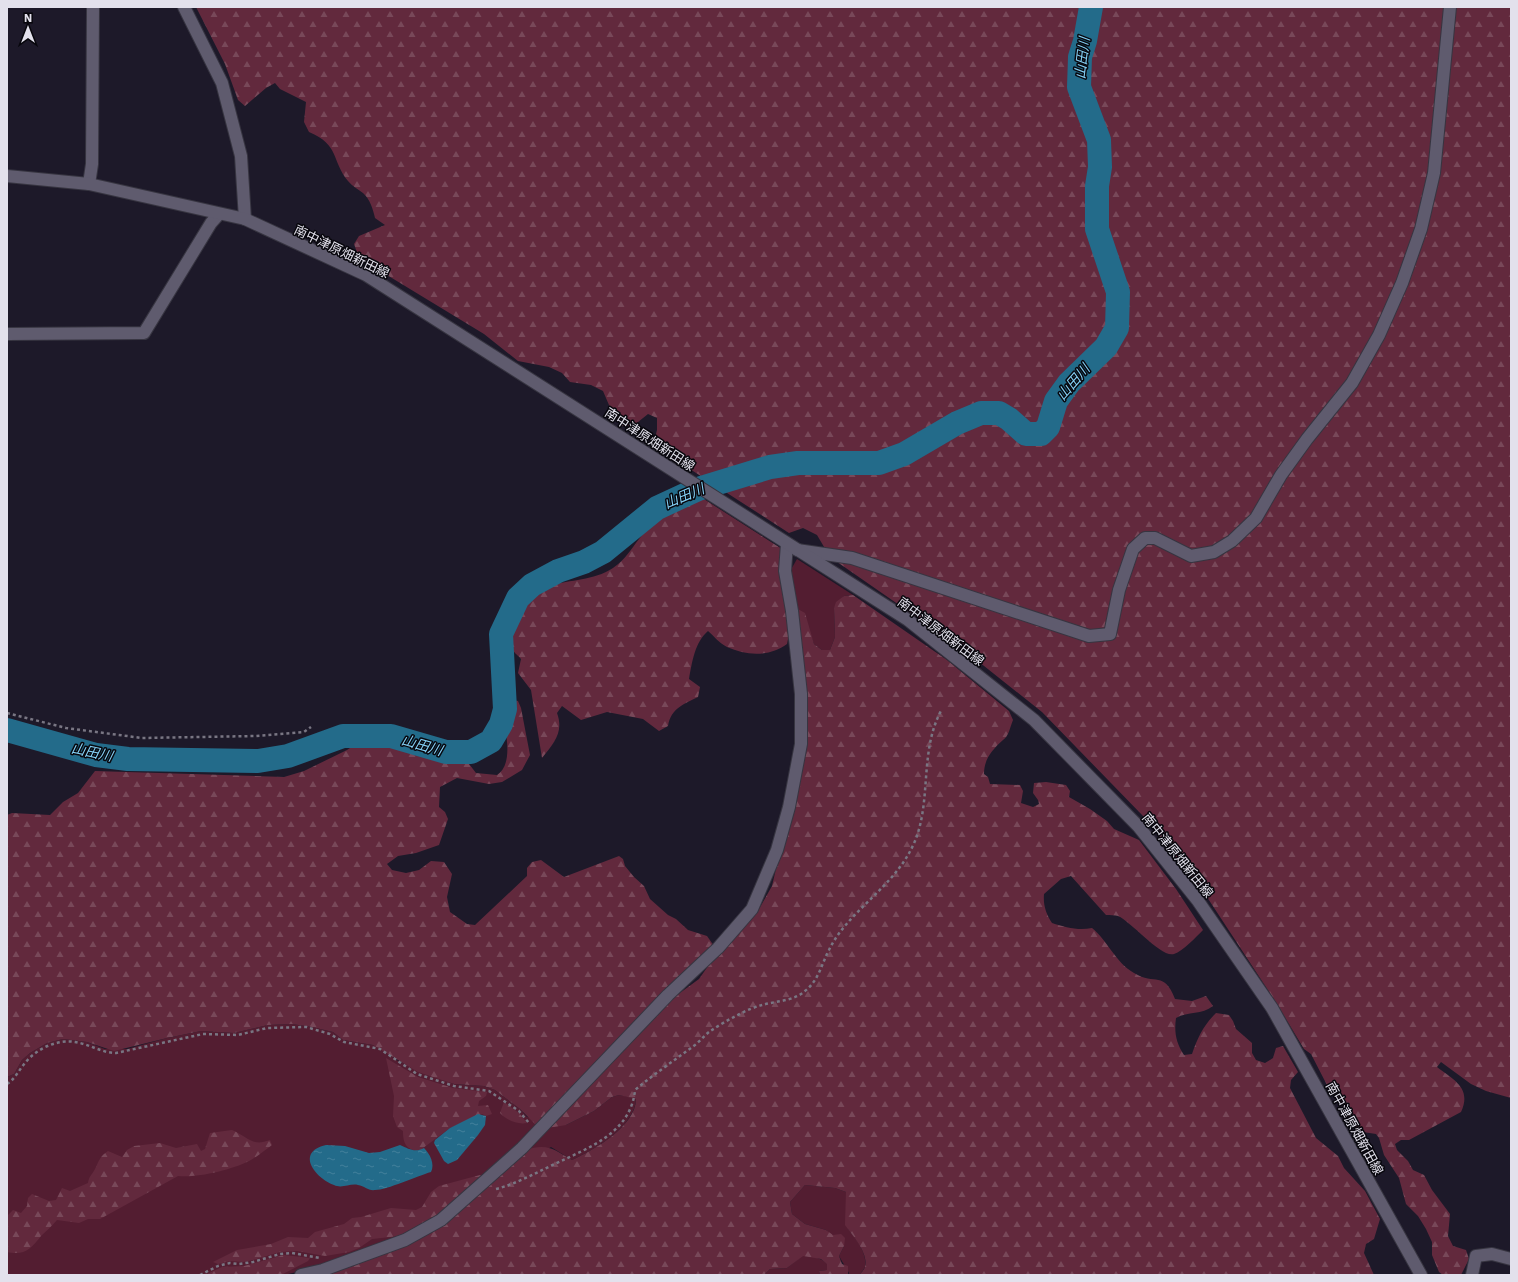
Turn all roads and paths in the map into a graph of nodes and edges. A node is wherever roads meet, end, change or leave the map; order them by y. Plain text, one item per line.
1 (93, 7) edge
2 (184, 7) edge
3 (1450, 7) edge
4 (7, 176) edge
5 (89, 184) junction
6 (219, 214) junction
7 (245, 219) junction
8 (7, 334) edge
9 (792, 547) junction
10 (942, 709) dead end
11 (7, 713) edge
12 (311, 727) dead end
13 (7, 1084) edge
14 (538, 1132) junction
15 (476, 1190) junction
16 (322, 1258) dead end
17 (1511, 1259) edge
18 (200, 1275) edge
19 (301, 1275) edge
20 (1421, 1275) edge
21 (1472, 1275) edge

1 - 5 street
2 - 7 street
3 - 9 street
4 - 5 street, 南中津原畑新田線
5 - 6 street, 南中津原畑新田線
6 - 7 street, 南中津原畑新田線
6 - 8 street
7 - 9 street, 南中津原畑新田線
9 - 14 street
9 - 20 street, 南中津原畑新田線
10 - 15 path
11 - 12 path
13 - 14 path
14 - 15 street
15 - 19 street
16 - 18 path
17 - 21 street

